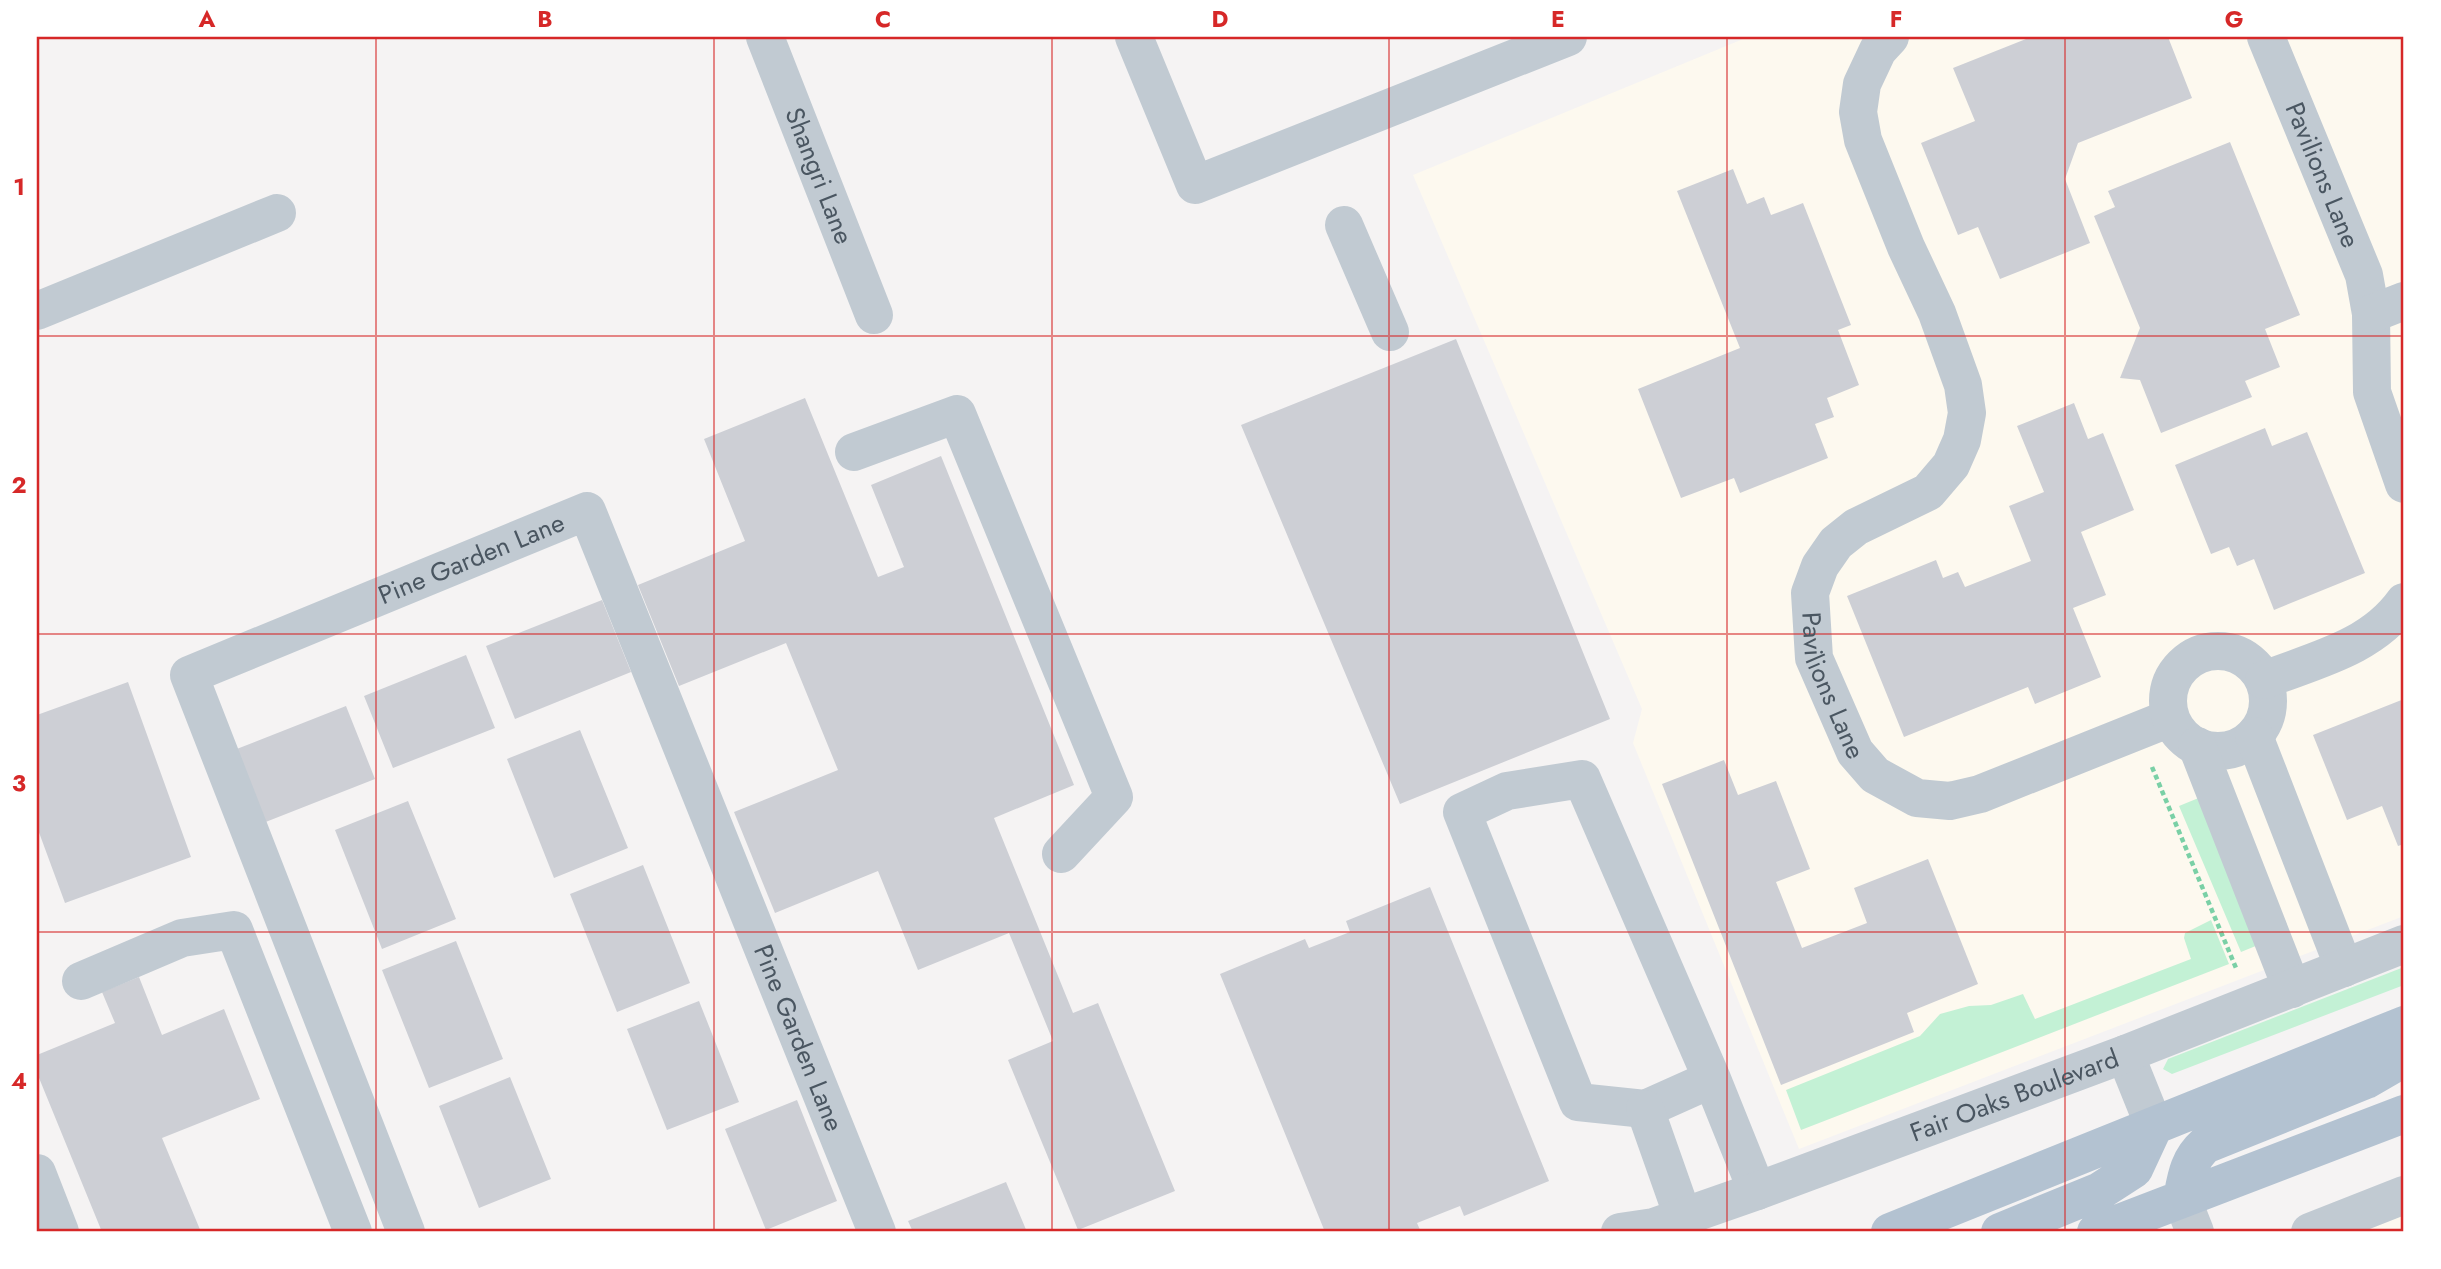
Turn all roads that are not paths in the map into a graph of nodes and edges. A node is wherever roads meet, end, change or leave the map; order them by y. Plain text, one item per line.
1 (765, 37) edge
2 (1134, 37) edge
3 (1568, 37) edge
4 (1891, 37) edge
5 (2266, 37) edge
6 (277, 213) dead end
7 (1344, 225) dead end
8 (2388, 307) edge
9 (37, 311) edge
10 (874, 315) dead end
11 (1390, 332) dead end
12 (854, 452) dead end
13 (2404, 484) edge
14 (2404, 602) edge
15 (2264, 680) junction
16 (2170, 718) junction
17 (2254, 736) junction
18 (2197, 746) junction
19 (1062, 854) dead end
20 (2404, 944) edge
21 (2344, 968) junction
22 (81, 981) dead end
23 (2292, 989) junction
24 (2404, 1025) edge
25 (2125, 1054) junction
26 (2404, 1058) edge
27 (1712, 1079) junction
28 (1645, 1109) junction
29 (2404, 1114) edge
30 (2154, 1126) junction
31 (37, 1173) edge
32 (1757, 1191) junction
33 (2404, 1195) edge
34 (1682, 1214) junction
35 (2188, 1216) edge
36 (1896, 1231) edge
37 (60, 1232) edge
38 (353, 1232) edge
39 (406, 1232) edge
40 (877, 1232) edge
41 (1620, 1232) edge
42 (2000, 1232) edge
43 (2096, 1232) edge
44 (2310, 1232) edge

1 - 10 street, Shangri Lane
2 - 3 street
4 - 16 street, Pavilions Lane
5 - 8 street, Pavilions Lane
6 - 9 street
7 - 11 street
8 - 13 street, Pavilions Lane
12 - 19 street
14 - 15 street
15 - 16 street
15 - 17 street
16 - 18 street
17 - 18 street
17 - 21 street
18 - 23 street
20 - 21 street, Fair Oaks Boulevard
21 - 23 street, Fair Oaks Boulevard
22 - 38 street
23 - 25 street, Fair Oaks Boulevard
24 - 30 main road
25 - 30 street
25 - 32 street, Fair Oaks Boulevard
26 - 35 main road
27 - 28 street
27 - 28 street
27 - 32 street
28 - 34 street
29 - 35 main road
30 - 36 main road
30 - 42 main road
31 - 37 street
32 - 34 street, Fair Oaks Boulevard
33 - 44 street
34 - 41 street, Fair Oaks Boulevard
35 - 43 main road
39 - 40 street, Pine Garden Lane

